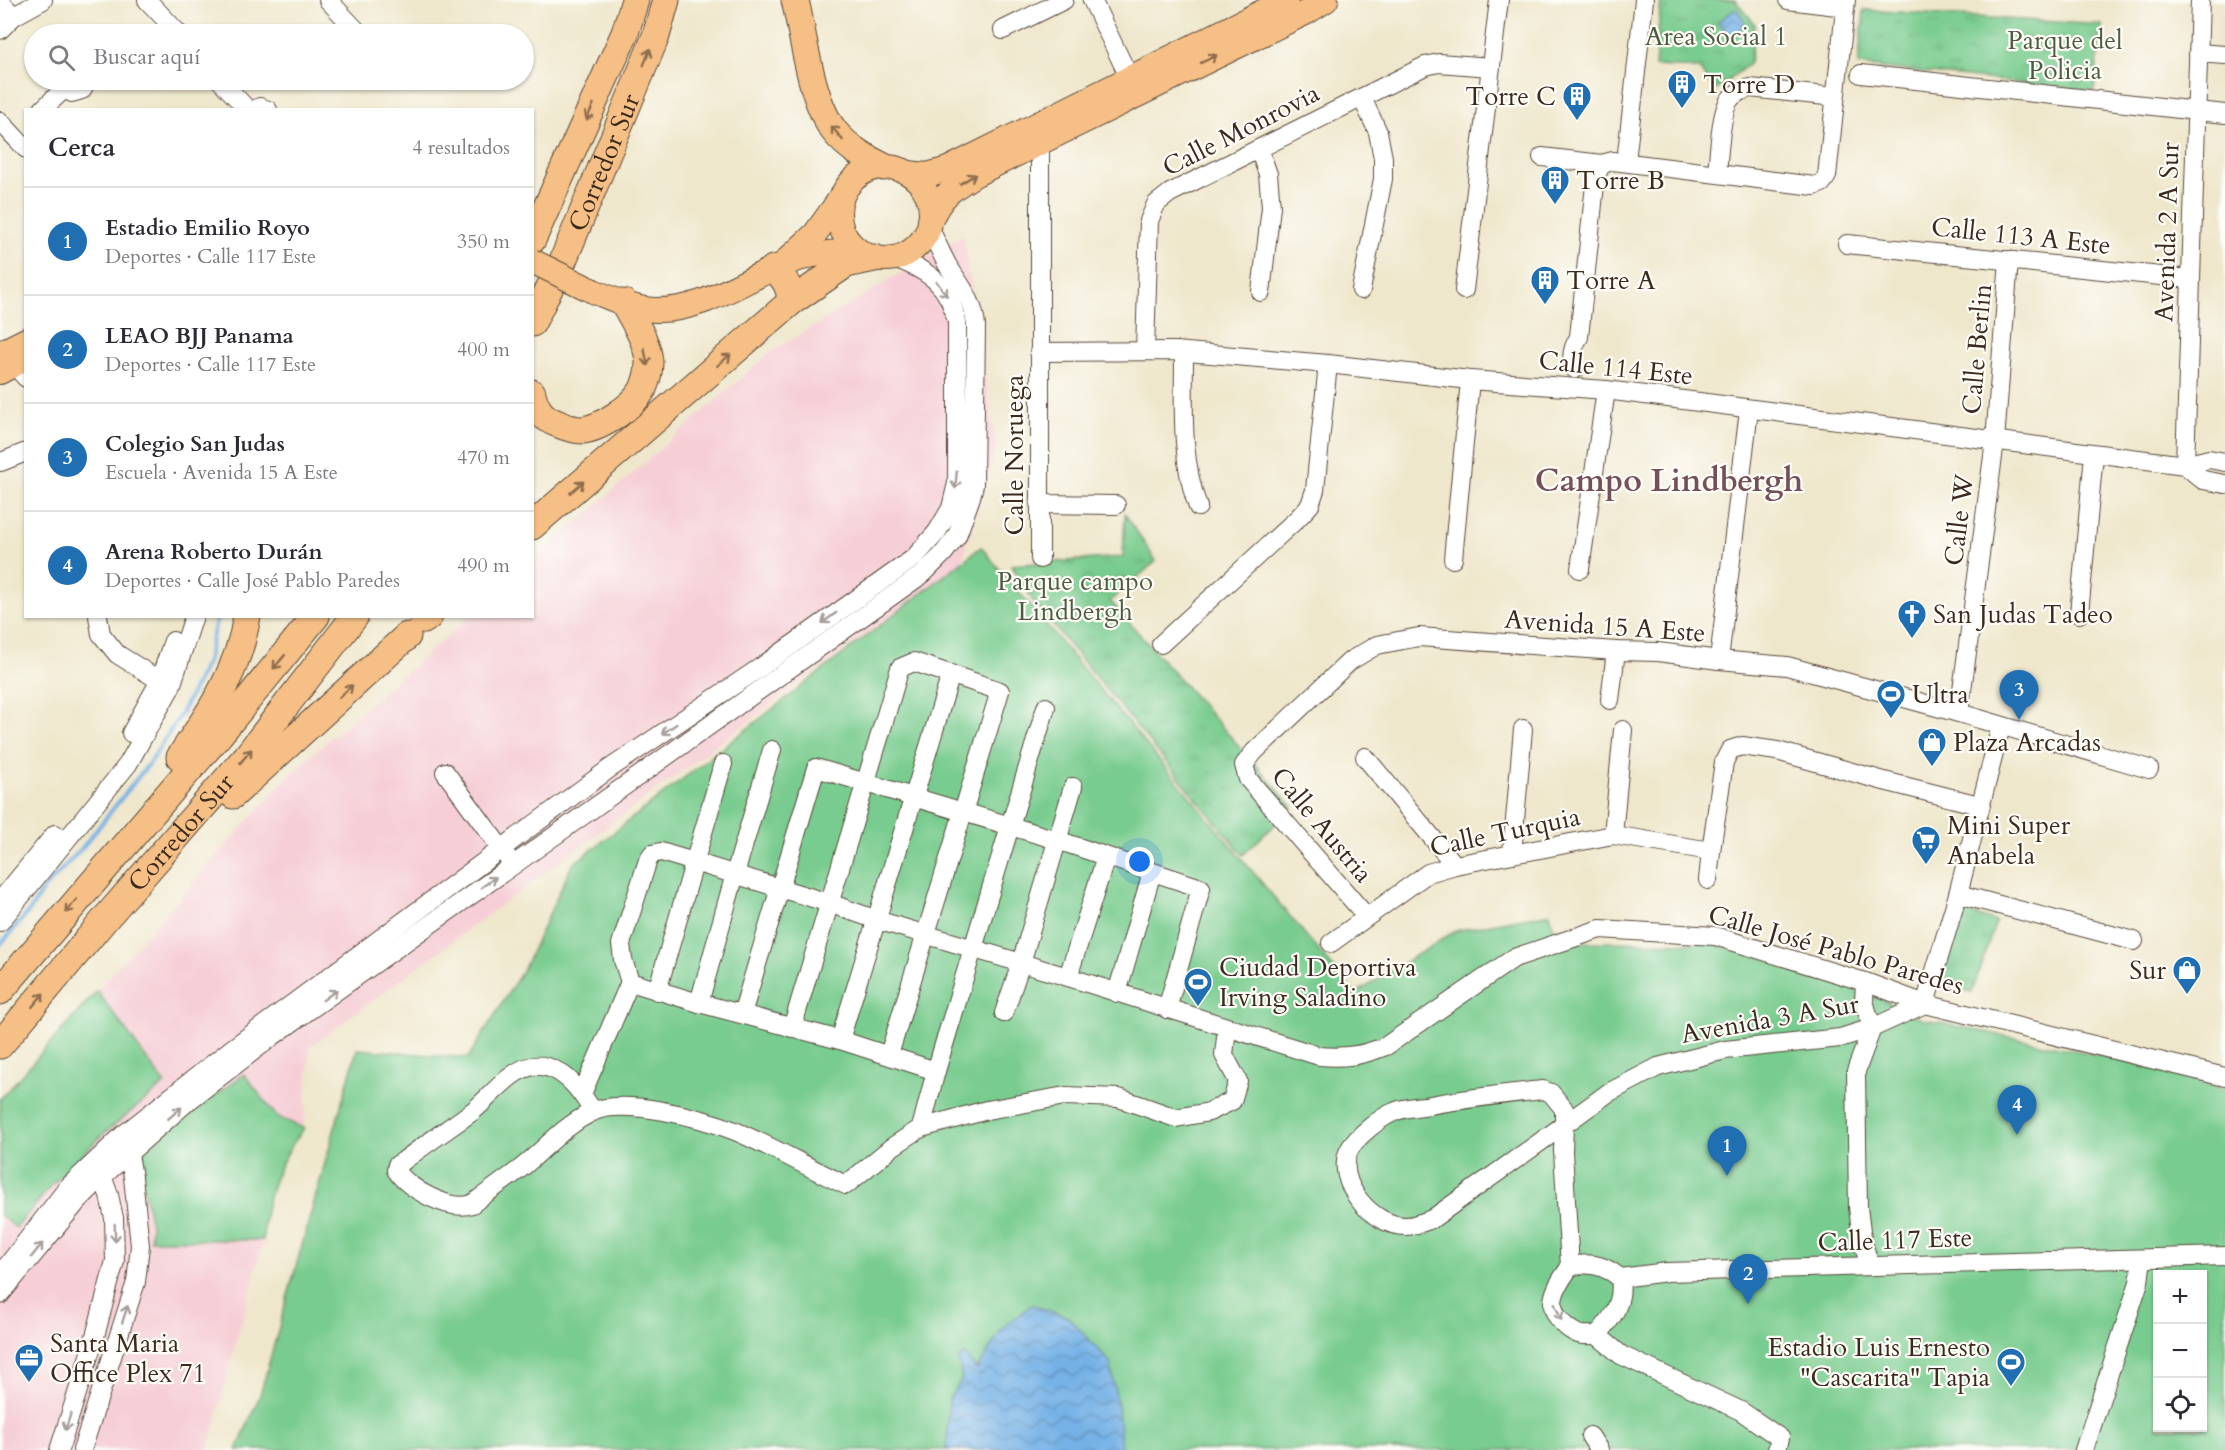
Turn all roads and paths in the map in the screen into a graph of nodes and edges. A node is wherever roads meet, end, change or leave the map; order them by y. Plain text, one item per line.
1 (147, 0) edge
2 (328, 0) edge
3 (635, 0) edge
4 (666, 0) edge
5 (795, 0) edge
6 (1064, 0) edge
7 (1092, 0) edge
8 (1286, 0) edge
9 (1326, 0) edge
10 (1499, 0) edge
11 (1644, 0) edge
12 (1788, 0) edge
13 (2200, 0) edge
14 (39, 1) edge
15 (0, 3) edge
16 (1846, 4) edge
17 (11, 8) edge
18 (170, 24) edge
19 (351, 24) edge
20 (0, 30) edge
21 (1003, 30) dead end
22 (2198, 53) junction
23 (2225, 55) edge
24 (1490, 67) junction
25 (1861, 74) dead end
26 (1130, 79) junction
27 (1157, 85) junction
28 (57, 90) edge
29 (230, 90) edge
30 (1835, 97) junction
31 (1362, 98) junction
32 (1122, 103) junction
33 (44, 108) edge
34 (248, 108) edge
35 (2196, 111) junction
36 (2225, 114) edge
37 (1071, 118) junction
38 (0, 121) edge
39 (22, 136) edge
40 (1040, 143) junction
41 (999, 144) junction
42 (1259, 149) junction
43 (1542, 157) dead end
44 (1626, 162) junction
45 (1602, 164) junction
46 (896, 170) junction
47 (1717, 173) junction
48 (841, 198) junction
49 (929, 224) junction
50 (534, 236) edge
51 (1847, 244) dead end
52 (876, 256) junction
53 (2009, 260) junction
54 (534, 262) edge
55 (778, 266) junction
56 (2190, 279) junction
57 (1361, 290) dead end
58 (1464, 290) dead end
59 (1261, 292) dead end
60 (791, 302) junction
61 (624, 303) junction
62 (534, 319) edge
63 (24, 344) edge
64 (1145, 351) junction
65 (1039, 352) junction
66 (1184, 352) junction
67 (1328, 364) junction
68 (13, 365) edge
69 (1574, 378) junction
70 (1470, 380) junction
71 (1606, 390) junction
72 (534, 399) edge
73 (1749, 410) junction
74 (1995, 441) junction
75 (24, 453) edge
76 (2094, 454) junction
77 (1, 462) edge
78 (2225, 462) edge
79 (2185, 465) junction
80 (2225, 484) edge
81 (1039, 504) junction
82 (1116, 505) dead end
83 (1198, 507) dead end
84 (534, 524) edge
85 (1040, 559) dead end
86 (1453, 559) dead end
87 (1580, 569) dead end
88 (2079, 614) dead end
89 (98, 618) edge
90 (182, 618) edge
91 (193, 618) edge
92 (247, 618) edge
93 (314, 618) edge
94 (353, 618) edge
95 (420, 624) edge
96 (1161, 644) dead end
97 (1616, 651) junction
98 (1719, 660) junction
99 (951, 674) junction
100 (165, 685) junction
101 (1610, 700) dead end
102 (1046, 707) dead end
103 (1959, 713) junction
104 (2001, 726) junction
105 (1523, 729) dead end
106 (1623, 730) dead end
107 (772, 750) dead end
108 (1365, 757) dead end
109 (620, 762) junction
110 (723, 764) dead end
111 (1244, 765) joint
112 (2149, 769) dead end
113 (445, 772) dead end
114 (632, 779) junction
115 (865, 783) junction
116 (1072, 787) dead end
117 (914, 798) junction
118 (1979, 806) junction
119 (963, 812) junction
120 (1011, 827) junction
121 (1613, 835) junction
122 (1057, 840) junction
123 (502, 850) junction
124 (1710, 851) junction
125 (1512, 854) junction
126 (1106, 857) junction
127 (694, 862) junction
128 (1455, 864) junction
129 (513, 865) junction
130 (1152, 872) junction
131 (99, 873) junction
132 (735, 874) junction
133 (1708, 880) dead end
134 (779, 888) junction
135 (1958, 894) junction
136 (0, 901) edge
137 (830, 903) junction
138 (1366, 916) junction
139 (105, 919) junction
140 (877, 920) junction
141 (0, 922) edge
142 (926, 933) junction
143 (2134, 941) dead end
144 (1331, 943) dead end
145 (973, 948) junction
146 (1021, 963) junction
147 (1068, 977) junction
148 (630, 982) junction
149 (1865, 982) junction
150 (0, 991) edge
151 (657, 991) junction
152 (1117, 993) junction
153 (699, 1003) junction
154 (1925, 1004) junction
155 (1167, 1009) junction
156 (1004, 1013) dead end
157 (742, 1014) junction
158 (792, 1028) junction
159 (1227, 1028) junction
160 (1872, 1028) junction
161 (840, 1040) junction
162 (0, 1045) edge
163 (889, 1055) junction
164 (936, 1071) junction
165 (2225, 1077) edge
166 (582, 1094) junction
167 (593, 1112) junction
168 (1564, 1125) junction
169 (921, 1128) junction
170 (124, 1134) junction
171 (130, 1152) junction
172 (99, 1168) junction
173 (2225, 1256) edge
174 (2142, 1259) junction
175 (1870, 1266) junction
176 (1570, 1267) junction
177 (0, 1275) edge
178 (1620, 1278) junction
179 (0, 1295) edge
180 (1597, 1335) junction
181 (59, 1450) edge
182 (82, 1450) edge
183 (1778, 1450) edge
184 (2084, 1450) edge

1 - 18 street
2 - 19 street
3 -> 50 highway, Corredor Sur
62 -> 4 highway, Corredor Sur
46 -> 5 highway
6 - 21 street
7 - 26 street
8 - 26 main road
27 -> 9 main road
10 - 24 street
11 - 44 street
12 - 16 street
13 - 22 street, Avenida 2 A Sur
14 - 17 street
15 - 17 street
16 - 30 street
17 - 20 street
22 - 23 street
22 - 35 street, Avenida 2 A Sur
24 - 31 street, Calle Monrovia
24 - 58 street
25 - 35 street
26 - 27 main road
26 - 32 main road
26 - 37 main road
27 - 32 main road
28 - 33 street
29 - 34 street
30 - 47 street
30 - 47 street
31 - 42 street, Calle Monrovia
31 - 57 street
32 - 37 main road
35 - 36 street
35 - 56 street, Avenida 2 A Sur
37 - 40 main road
37 - 41 main road
38 - 39 street
40 - 41 street
49 -> 40 main road
40 - 65 street, Calle Noruega
41 - 46 main road
42 - 59 street
42 - 64 street, Calle Monrovia
43 - 45 street
44 - 45 street
44 - 47 street
45 - 69 street
46 - 48 main road
46 - 49 main road
48 - 52 main road
48 - 55 main road
49 - 52 main road
49 - 114 street
51 - 53 street, Calle 113 A Este
52 - 55 main road
52 - 60 highway
52 -> 109 street
53 - 56 street, Calle 113 A Este
53 - 74 street, Calle Berlin
54 - 61 main road, bridge
55 - 60 highway
55 - 61 main road
56 - 79 street, Avenida 2 A Sur
84 -> 60 highway
61 -> 72 highway
63 - 68 main road
64 - 65 street, Calle 114 Este
64 - 66 street, Calle 114 Este
65 - 81 street, Calle Noruega
66 - 67 street, Calle 114 Este
66 - 83 street
67 - 70 street, Calle 114 Este
67 - 96 street
69 - 70 street, Calle 114 Este
69 - 71 street, Calle 114 Este
70 - 86 street
71 - 73 street, Calle 114 Este
71 - 87 street
73 - 74 street, Calle 114 Este
73 - 98 street
74 - 76 street, Calle 114 Este
74 - 103 street, Calle W
75 - 77 street
76 - 79 street, Calle 114 Este
76 - 88 street
78 - 79 street, Calle 114 Este
79 - 80 street, Calle 114 Este
81 - 82 street
81 - 85 street, Calle Noruega
89 - 100 street
90 - 100 street
91 - 100 street
92 - 131 highway
93 -> 131 highway, Corredor Sur
139 -> 94 highway, Corredor Sur
139 -> 95 highway
97 - 98 street, Avenida 15 A Este
97 - 101 street
97 - 111 street, Avenida 15 A Este
98 - 103 street, Avenida 15 A Este
99 - 115 street
99 - 117 street
99 - 119 street
100 - 136 street
100 - 141 street
102 - 120 street
103 - 104 street, Avenida 15 A Este
104 - 112 street, Avenida 15 A Este
104 - 118 street
105 - 125 street
106 - 121 street
107 - 132 street
108 - 128 street
109 - 114 street
109 - 123 street
110 - 127 street
111 - 138 street, Calle Austria
113 - 123 street
114 - 129 street
115 - 117 street
115 - 134 street
115 - 137 street
116 - 122 street
117 - 119 street
117 - 140 street
118 - 124 street
118 - 135 street
119 - 120 street
119 - 142 street
120 - 122 street
120 - 145 street
121 - 124 street, Calle Turquia
121 - 125 street, Calle Turquia
122 - 126 street
122 - 146 street
123 - 129 street
123 - 170 street
124 - 133 street
125 - 128 street, Calle Turquia
126 - 130 street
126 - 147 street
127 - 132 street, Calle José Pablo Paredes
127 - 148 street, Calle José Pablo Paredes
127 - 151 street
128 - 138 street, Calle Turquia
171 -> 129 street
130 - 152 street
130 - 155 street
131 -> 150 highway, Corredor Sur
132 - 134 street, Calle José Pablo Paredes
132 - 153 street
134 - 137 street, Calle José Pablo Paredes
134 - 157 street
135 - 143 street
135 - 154 street
137 - 140 street, Calle José Pablo Paredes
137 - 158 street
138 - 144 street, Calle Turquia
162 -> 139 highway, Corredor Sur
140 - 142 street, Calle José Pablo Paredes
140 - 161 street
142 - 145 street, Calle José Pablo Paredes
142 - 163 street
145 - 146 street, Calle José Pablo Paredes
145 - 164 street
146 - 147 street, Calle José Pablo Paredes
146 - 156 street
147 - 152 street, Calle José Pablo Paredes
148 - 151 street
148 - 166 street
149 - 154 street, Calle José Pablo Paredes
149 - 159 street, Calle José Pablo Paredes
149 - 160 street
151 - 153 street
152 - 155 street, Calle José Pablo Paredes
153 - 157 street
154 - 160 street, Avenida 3 A Sur
154 - 165 street, Calle José Pablo Paredes
155 - 159 street, Calle José Pablo Paredes
157 - 158 street
158 - 161 street
159 - 169 street
160 - 168 street, Avenida 3 A Sur
160 - 175 street
161 - 163 street
163 - 164 street
164 - 169 street
166 - 167 street
166 - 167 street
167 - 169 street
168 - 168 street
168 - 176 street
170 - 171 street
170 - 172 street
171 - 172 street
182 -> 171 street
172 - 177 street
179 -> 172 street
172 -> 181 street
173 - 174 street, Calle 117 Este
174 - 175 street, Calle 117 Este
174 - 184 street
175 - 178 street, Calle 117 Este
176 - 178 street
176 -> 180 street
178 - 180 street
180 - 183 street

